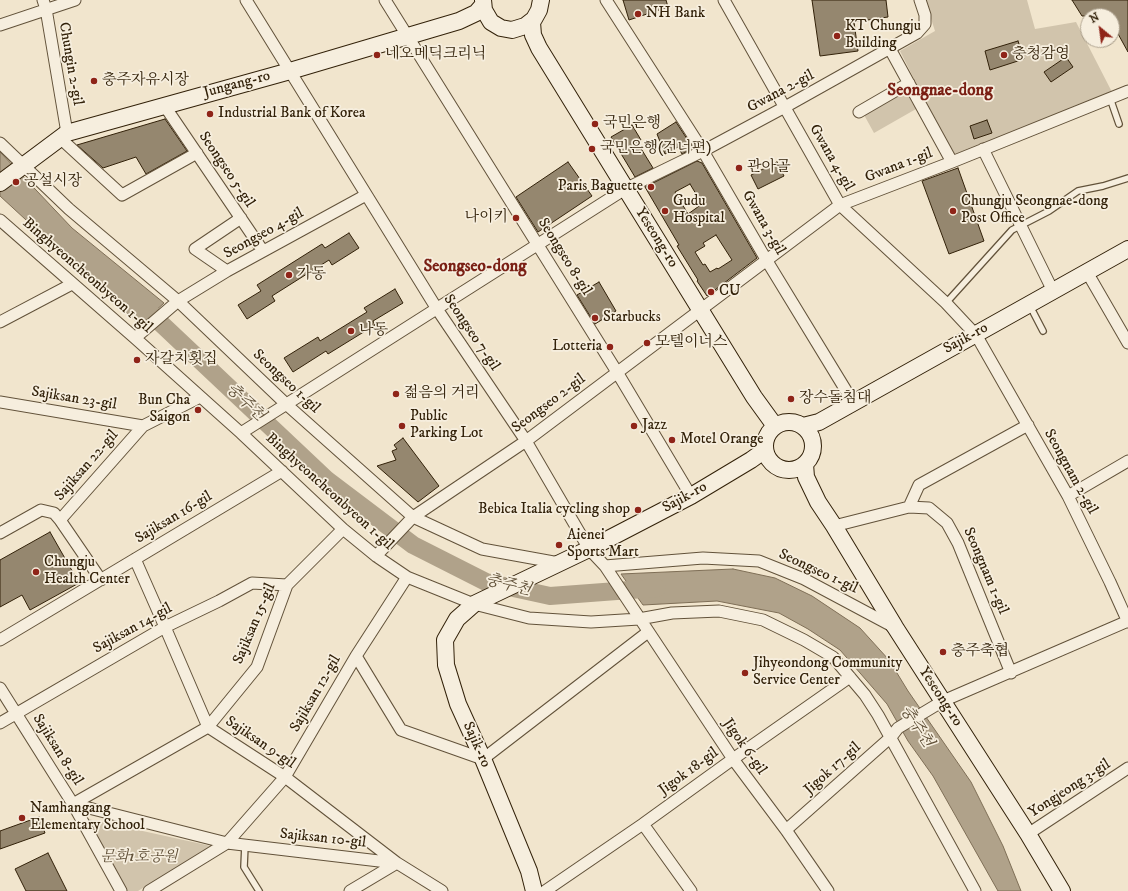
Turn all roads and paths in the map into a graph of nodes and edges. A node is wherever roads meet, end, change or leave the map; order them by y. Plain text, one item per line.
1 (75, 0) edge
2 (246, 0) edge
3 (385, 0) edge
4 (541, 0) edge
5 (606, 0) edge
6 (724, 0) edge
7 (920, 0) edge
8 (483, 2) edge
9 (44, 5) edge
10 (464, 20) junction
11 (491, 22) junction
12 (532, 22) junction
13 (0, 25) edge
14 (517, 29) junction
15 (408, 36) junction
16 (539, 48) junction
17 (890, 49) junction
18 (290, 71) junction
19 (909, 83) junction
20 (1128, 91) edge
21 (1110, 98) junction
22 (164, 105) junction
23 (785, 107) junction
24 (859, 112) dead end
25 (1119, 124) dead end
26 (64, 136) junction
27 (0, 143) edge
28 (983, 149) junction
29 (703, 151) junction
30 (197, 153) junction
31 (952, 162) junction
32 (21, 167) junction
33 (1128, 178) edge
34 (0, 183) edge
35 (625, 189) junction
36 (366, 195) junction
37 (840, 205) junction
38 (241, 218) junction
39 (0, 220) edge
40 (1020, 225) junction
41 (538, 245) junction
42 (1128, 249) edge
43 (263, 251) junction
44 (1128, 258) edge
45 (768, 260) junction
46 (227, 271) junction
47 (1091, 279) junction
48 (72, 284) junction
49 (1053, 291) junction
50 (178, 301) junction
51 (946, 303) junction
52 (1031, 308) junction
53 (436, 309) junction
54 (701, 310) junction
55 (0, 322) edge
56 (1043, 331) dead end
57 (977, 337) junction
58 (135, 338) junction
59 (1128, 343) edge
60 (617, 372) junction
61 (200, 397) junction
62 (0, 402) edge
63 (853, 402) junction
64 (286, 404) junction
65 (1028, 425) junction
66 (142, 426) junction
67 (775, 426) junction
68 (807, 431) junction
69 (241, 433) junction
70 (526, 441) junction
71 (765, 450) junction
72 (1128, 461) edge
73 (805, 464) junction
74 (788, 470) junction
75 (282, 471) junction
76 (691, 496) junction
77 (1068, 496) junction
78 (818, 502) junction
79 (909, 506) junction
80 (413, 517) junction
81 (60, 520) junction
82 (834, 526) junction
83 (343, 529) junction
84 (0, 533) edge
85 (589, 550) junction
86 (376, 556) junction
87 (135, 559) junction
88 (559, 563) junction
89 (605, 566) junction
90 (407, 577) junction
91 (101, 580) junction
92 (287, 585) junction
93 (474, 604) junction
94 (640, 619) junction
95 (1128, 622) edge
96 (166, 626) junction
97 (895, 627) junction
98 (648, 632) junction
99 (0, 640) edge
100 (356, 656) junction
101 (1011, 673) junction
102 (850, 677) junction
103 (0, 688) edge
104 (943, 701) junction
105 (17, 714) junction
106 (0, 723) edge
107 (208, 727) junction
108 (891, 737) junction
109 (483, 759) junction
110 (733, 759) junction
111 (1128, 768) edge
112 (285, 777) junction
113 (73, 804) junction
114 (643, 824) junction
115 (786, 830) junction
116 (1028, 834) junction
117 (227, 843) junction
118 (245, 846) junction
119 (397, 863) junction
120 (121, 891) edge
121 (149, 891) edge
122 (258, 891) edge
123 (350, 891) edge
124 (442, 891) edge
125 (534, 891) edge
126 (546, 891) edge
127 (691, 891) edge
128 (828, 891) edge
129 (975, 891) edge
130 (1062, 891) edge

1 - 9 street
2 - 18 street, Seongseo 7-gil
3 - 15 street, Seongseo 8-gil
4 - 12 main road
5 - 29 street, Gwana 3-gil
6 - 23 street, Gwana 4-gil
7 - 17 street, Gwana 2-gil
8 - 10 main road, Jungang-ro
8 - 11 main road
9 - 13 street
9 - 26 street, Chungin 2-gil
10 - 11 main road, Jungang-ro
10 - 15 main road, Jungang-ro
11 - 14 main road, Jungang-ro
12 - 14 main road
12 - 16 main road, Yeseong-ro
14 - 16 main road, Yeseong-ro
15 - 18 main road, Jungang-ro
15 - 41 street, Seongseo 8-gil
16 - 35 main road, Yeseong-ro
17 - 19 street, Gwana 1-gil
17 - 23 street, Gwana 2-gil
18 - 22 main road, Jungang-ro
18 - 36 street, Seongseo 7-gil
19 - 24 street
19 - 31 street, Gwana 1-gil
20 - 21 street, Gwana 1-gil
21 - 25 lane
21 - 28 street, Gwana 1-gil
22 - 26 main road, Jungang-ro
22 - 30 street, Seongseo 5-gil
23 - 29 street, Gwana 2-gil
23 - 37 street, Gwana 4-gil
26 - 30 street
26 - 32 main road, Jungang-ro
27 - 32 street, Seongseo 1-gil
28 - 31 street, Gwana 1-gil
28 - 40 street
29 - 35 street, Gwana 2-gil
29 - 45 street, Gwana 3-gil
30 - 38 street, Seongseo 5-gil
31 - 37 street, Gwana 1-gil
32 - 34 main road, Jungang-ro
32 - 50 street, Seongseo 1-gil
33 - 40 lane
35 - 41 street, Gwana 2-gil
35 - 54 main road, Yeseong-ro
36 - 43 street, Seongseo 4-gil
36 - 53 street, Seongseo 7-gil
37 - 45 street, Gwana 1-gil
37 - 51 street, Gwana 4-gil
38 - 43 street, Seongseo 5-gil
38 - 46 street
39 - 48 street, Binghyeoncheonbyeon 1-gil
40 - 49 street
40 - 51 lane
41 - 53 street, Gwana 2-gil
41 - 60 street, Seongseo 8-gil
42 - 49 main road, Sajik-ro
43 - 46 street, Seongseo 4-gil
44 - 47 main road, Sajik-ro
45 - 54 street, Gwana 1-gil
45 - 63 street, Gwana 3-gil
46 - 50 street, Seongseo 4-gil
47 - 52 main road, Sajik-ro
47 - 59 street
48 - 55 street
48 - 58 street, Binghyeoncheonbyeon 1-gil
49 - 52 main road, Sajik-ro
50 - 58 street, Seongseo 4-gil
50 - 64 street, Seongseo 1-gil
51 - 57 street, Gwana 4-gil
52 - 56 lane
52 - 57 main road, Sajik-ro
53 - 64 street, Gwana 2-gil
53 - 70 street, Seongseo 7-gil
54 - 60 street, Seongseo 2-gil
54 - 67 main road, Yeseong-ro
57 - 63 main road, Sajik-ro
57 - 65 street, Seongnam 2-gil
57 - 68 main road, Sajik-ro
58 - 61 street, Binghyeoncheonbyeon 1-gil
60 - 70 street, Seongseo 2-gil
60 - 76 street, Seongseo 8-gil
61 - 66 street, Sajiksan 22-gil
61 - 69 street, Binghyeoncheonbyeon 1-gil
62 - 66 street, Sajiksan 23-gil
63 - 68 main road, Sajik-ro
64 - 69 street, Gwana 2-gil
64 - 80 street, Seongseo 1-gil
65 - 77 street, Seongnam 2-gil
65 - 79 street
66 - 81 street, Sajiksan 22-gil
67 - 68 main road
67 - 71 main road
68 - 73 main road
69 - 75 street, Binghyeoncheonbyeon 1-gil
70 - 80 street, Seongseo 2-gil
70 - 85 street, Seongseo 7-gil
71 - 74 main road
71 - 76 main road, Sajik-ro
72 - 77 street
73 - 74 main road
73 - 78 main road
74 - 78 main road
75 - 83 street, Binghyeoncheonbyeon 1-gil
75 - 87 street, Sajiksan 16-gil
76 - 85 main road, Sajik-ro
77 - 95 street, Seongnam 2-gil
78 - 82 main road, Yeseong-ro
79 - 82 street, Seongnam 1-gil
79 - 101 street, Seongnam 1-gil
80 - 86 street, Seongseo 2-gil
80 - 88 street, Seongseo 1-gil
81 - 84 street
81 - 91 street, Sajiksan 22-gil
82 - 97 main road, Yeseong-ro
83 - 86 street, Binghyeoncheonbyeon 1-gil
83 - 92 street, Sajiksan 15-gil
85 - 88 main road, Sajik-ro
85 - 89 street, Seongseo 7-gil
86 - 90 street, Binghyeoncheonbyeon 1-gil
87 - 91 street, Sajiksan 16-gil
87 - 96 street, Sajiksan 9-gil
88 - 93 main road, Sajik-ro
89 - 94 street, Jigok 6-gil
89 - 97 street, Seongseo 1-gil
90 - 93 street, Binghyeoncheonbyeon 1-gil
90 - 100 street, Sajiksan 12-gil
91 - 99 street, Sajiksan 16-gil
92 - 96 street, Sajiksan 14-gil
92 - 107 street, Sajiksan 15-gil
93 - 94 street, Binghyeoncheonbyeon 1-gil
93 - 109 main road, Sajik-ro
94 - 98 street, Jigok 6-gil
94 - 102 street, Binghyeoncheonbyeon 1-gil
95 - 101 street
96 - 105 street, Sajiksan 14-gil
96 - 107 street, Sajiksan 9-gil
97 - 104 main road, Yeseong-ro
98 - 109 street
98 - 110 street, Jigok 6-gil
100 - 109 street
100 - 112 street, Sajiksan 12-gil
101 - 104 street
102 - 108 street, Binghyeoncheonbyeon 1-gil
102 - 110 street, Jigok 18-gil
103 - 105 street, Sajiksan 8-gil
104 - 108 street, Jigok 17-gil
104 - 116 main road, Yeseong-ro
105 - 106 street, Sajiksan 14-gil
105 - 113 street, Sajiksan 8-gil
107 - 112 street, Sajiksan 9-gil
107 - 113 street, Sajiksan 15-gil
108 - 115 street, Jigok 17-gil
108 - 129 street, Binghyeoncheonbyeon 1-gil
109 - 125 main road, Sajik-ro
110 - 114 street, Jigok 18-gil
110 - 115 street, Jigok 6-gil
111 - 116 street, Yongjeong 3-gil
112 - 117 street, Sajiksan 12-gil
112 - 119 street, Sajiksan 9-gil
113 - 117 street, Sajiksan 10-gil
113 - 120 street, Sajiksan 8-gil
114 - 126 street, Jigok 18-gil
114 - 127 street
115 - 128 street, Jigok 6-gil
116 - 130 main road, Yeseong-ro
117 - 118 street, Sajiksan 10-gil
117 - 121 street, Sajiksan 12-gil
118 - 119 street, Sajiksan 10-gil
118 - 122 lane
119 - 123 street
119 - 124 street, Sajiksan 9-gil

